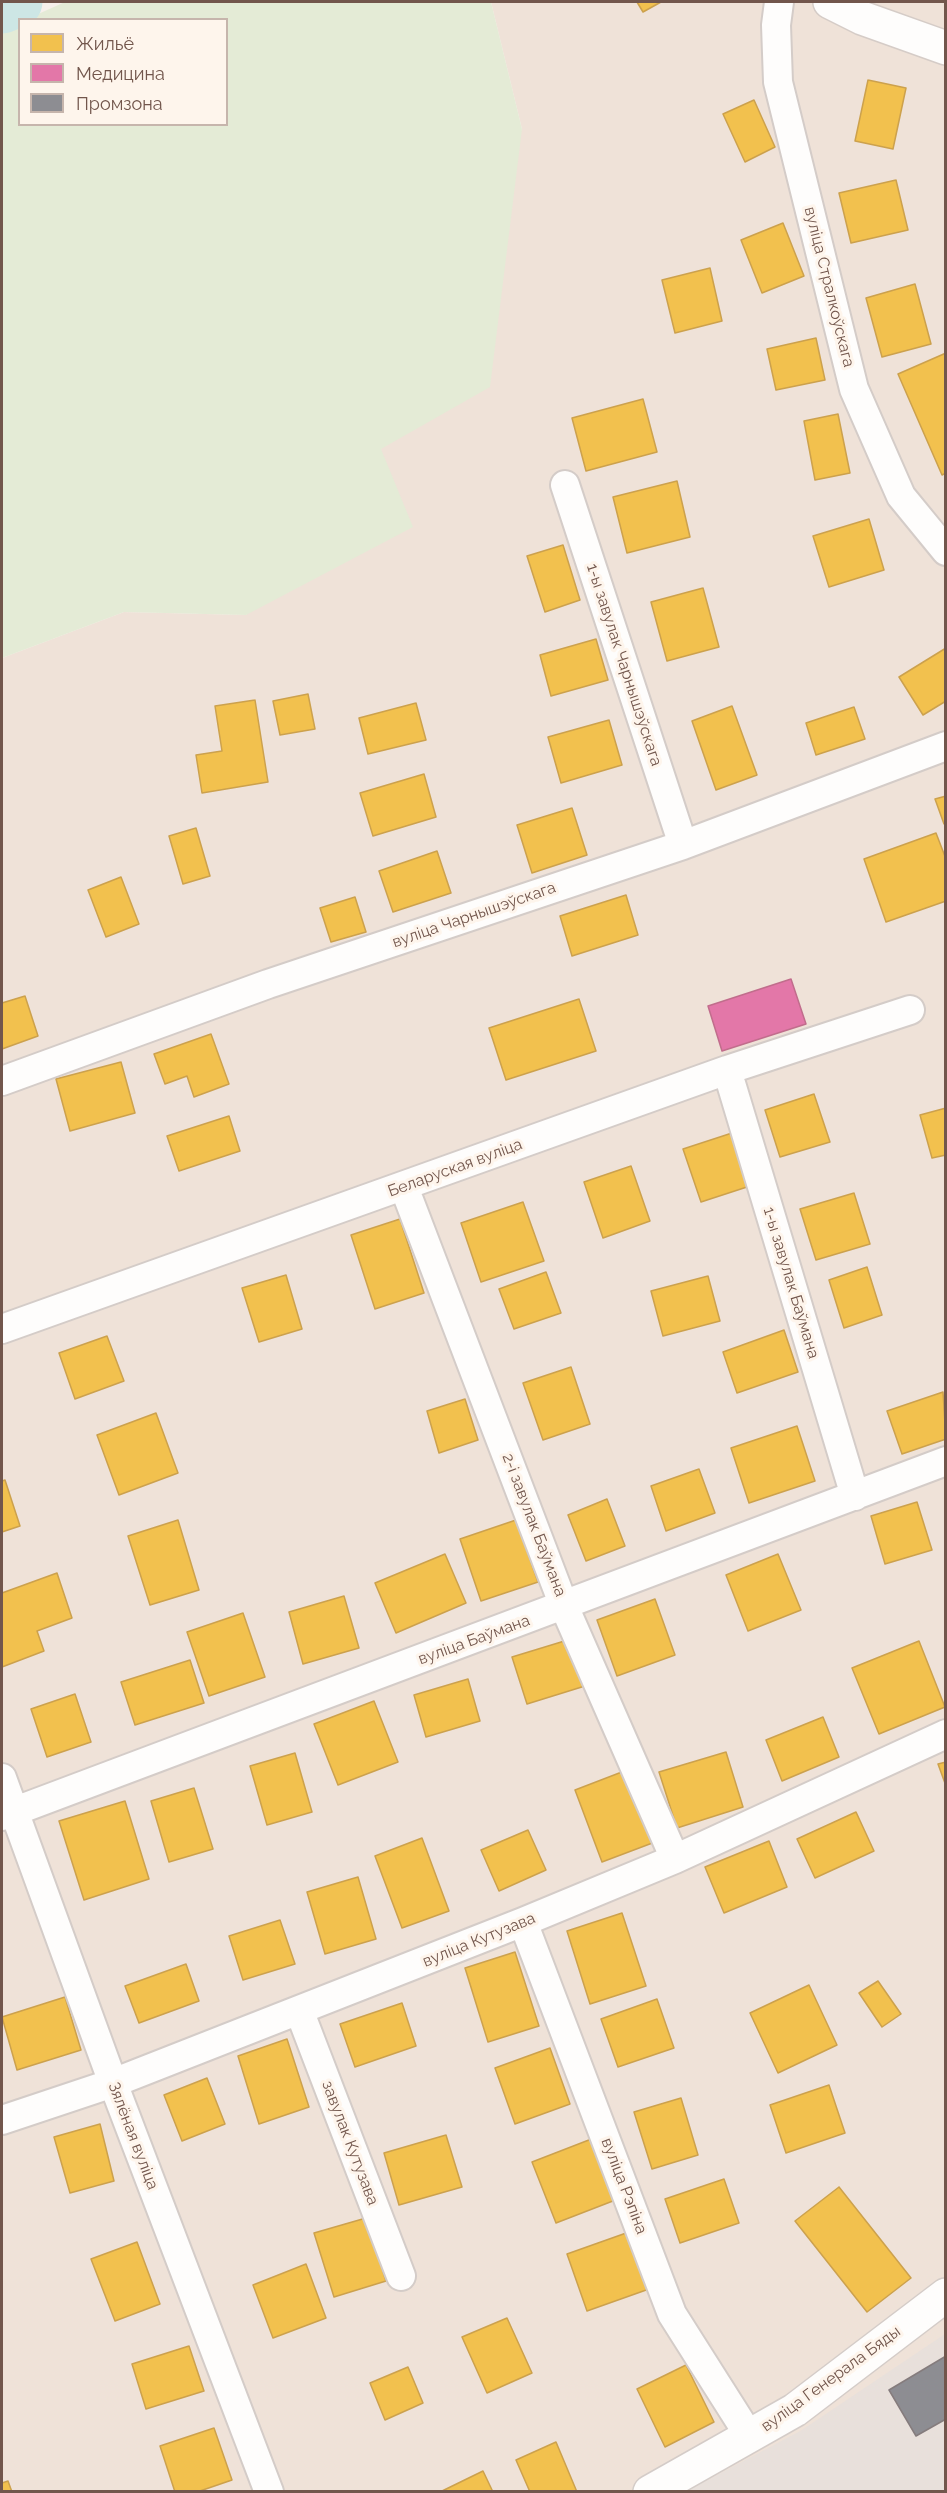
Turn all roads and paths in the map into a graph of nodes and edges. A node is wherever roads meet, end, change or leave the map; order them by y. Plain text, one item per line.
1 (779, 2) edge
2 (830, 2) edge
3 (945, 48) edge
4 (565, 485) dead end
5 (945, 551) edge
6 (945, 746) edge
7 (683, 845) junction
8 (910, 1010) dead end
9 (727, 1070) junction
10 (2, 1082) edge
11 (404, 1186) junction
12 (2, 1329) edge
13 (945, 1461) edge
14 (855, 1496) junction
15 (564, 1606) junction
16 (945, 1734) edge
17 (2, 1778) edge
18 (8, 1814) edge
19 (675, 1859) junction
20 (523, 1922) junction
21 (299, 2010) junction
22 (113, 2084) junction
23 (2, 2120) edge
24 (400, 2277) dead end
25 (945, 2295) edge
26 (750, 2437) junction
27 (269, 2492) edge
28 (650, 2492) edge

1 - 5 street, вуліца Стралкоўскага
2 - 3 street
4 - 7 street, 1-ы завулак Чарнышэўскага
6 - 7 street, вуліца Чарнышэўскага
7 - 10 street, вуліца Чарнышэўскага
8 - 9 street, Беларуская вуліца
9 - 11 street, Беларуская вуліца
9 - 14 street, 1-ы завулак Баўмана
11 - 12 street, Беларуская вуліца
11 - 15 street, 2-і завулак Баўмана
13 - 14 street, вуліца Баўмана
14 - 15 street, вуліца Баўмана
15 - 18 street, вуліца Баўмана
15 - 19 street, 2-і завулак Баўмана
16 - 19 street, вуліца Кутузава
17 - 18 street, Зялёная вуліца
18 - 22 street, Зялёная вуліца
19 - 20 street, вуліца Кутузава
20 - 21 street, вуліца Кутузава
20 - 26 street, вуліца Рэпіна
21 - 22 street, вуліца Кутузава
21 - 24 street, завулак Кутузава
22 - 23 street, вуліца Кутузава
22 - 27 street, Зялёная вуліца
25 - 26 street, вуліца Генерала Бяды
26 - 28 street, вуліца Генерала Бяды

